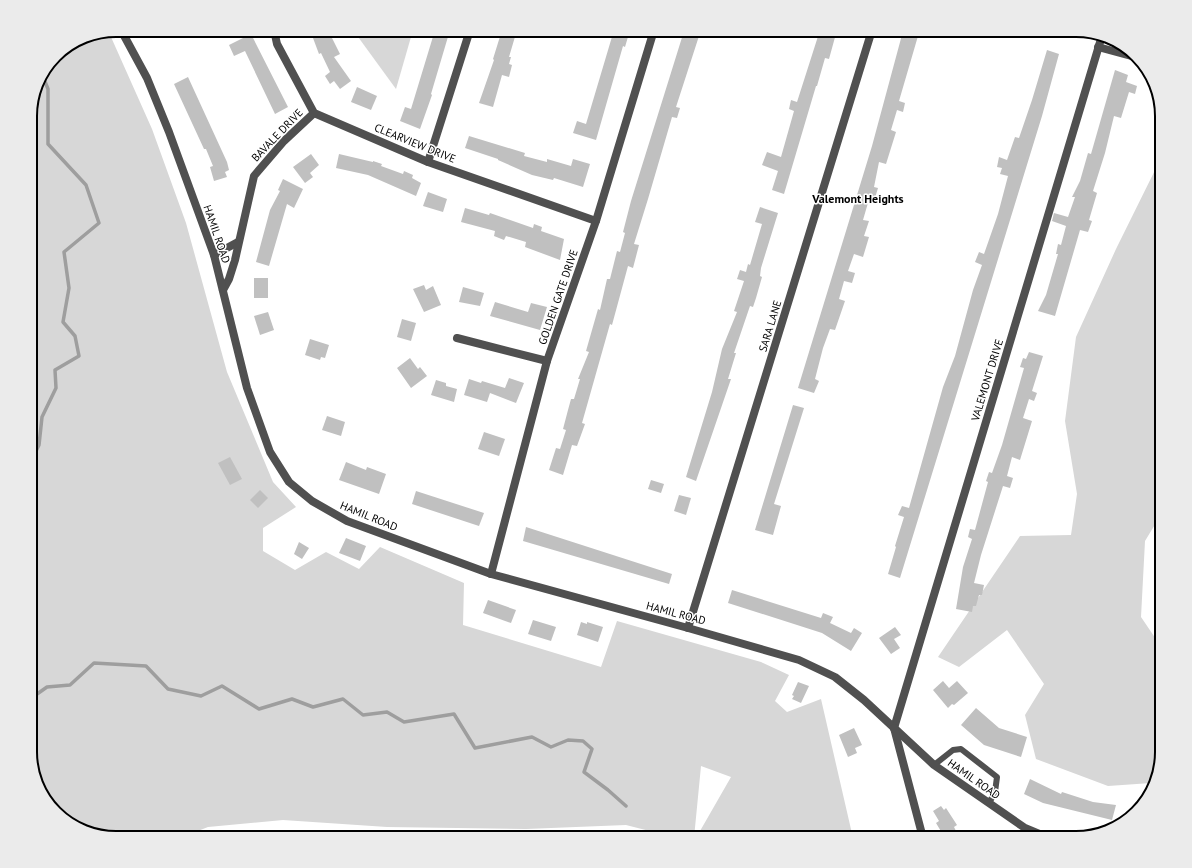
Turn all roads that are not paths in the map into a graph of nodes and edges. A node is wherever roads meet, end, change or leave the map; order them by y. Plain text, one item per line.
1 (125, 37) edge
2 (275, 37) edge
3 (468, 37) edge
4 (652, 37) edge
5 (870, 37) edge
6 (1100, 41) edge
7 (1098, 47) junction
8 (1126, 54) edge
9 (314, 113) junction
10 (428, 162) junction
11 (596, 221) junction
12 (238, 242) junction
13 (214, 255) junction
14 (223, 290) junction
15 (457, 338) dead end
16 (547, 362) junction
17 (491, 574) junction
18 (688, 628) junction
19 (894, 728) junction
20 (934, 765) junction
21 (989, 803) junction
22 (921, 831) edge
23 (1032, 831) edge

1 - 13 street, HAMIL ROAD
2 - 9 street
3 - 10 street
4 - 11 street, GOLDEN GATE DRIVE
5 - 18 street, SARA LANE
6 - 7 street, VALEMONT DRIVE
7 - 8 street
7 - 19 street, VALEMONT DRIVE
9 - 10 street, CLEARVIEW DRIVE
9 - 12 street, BAVALE DRIVE
10 - 11 street, CLEARVIEW DRIVE
11 - 16 street, GOLDEN GATE DRIVE
12 - 13 street
12 - 14 street, BAVALE DRIVE
13 - 14 street, HAMIL ROAD
14 - 17 street, HAMIL ROAD
15 - 16 street
16 - 17 street, GOLDEN GATE DRIVE
17 - 18 street, HAMIL ROAD
18 - 19 street, HAMIL ROAD
19 - 20 street, HAMIL ROAD
19 - 22 street
20 - 21 street, HAMIL ROAD
20 - 21 lane
21 - 23 street, HAMIL ROAD

